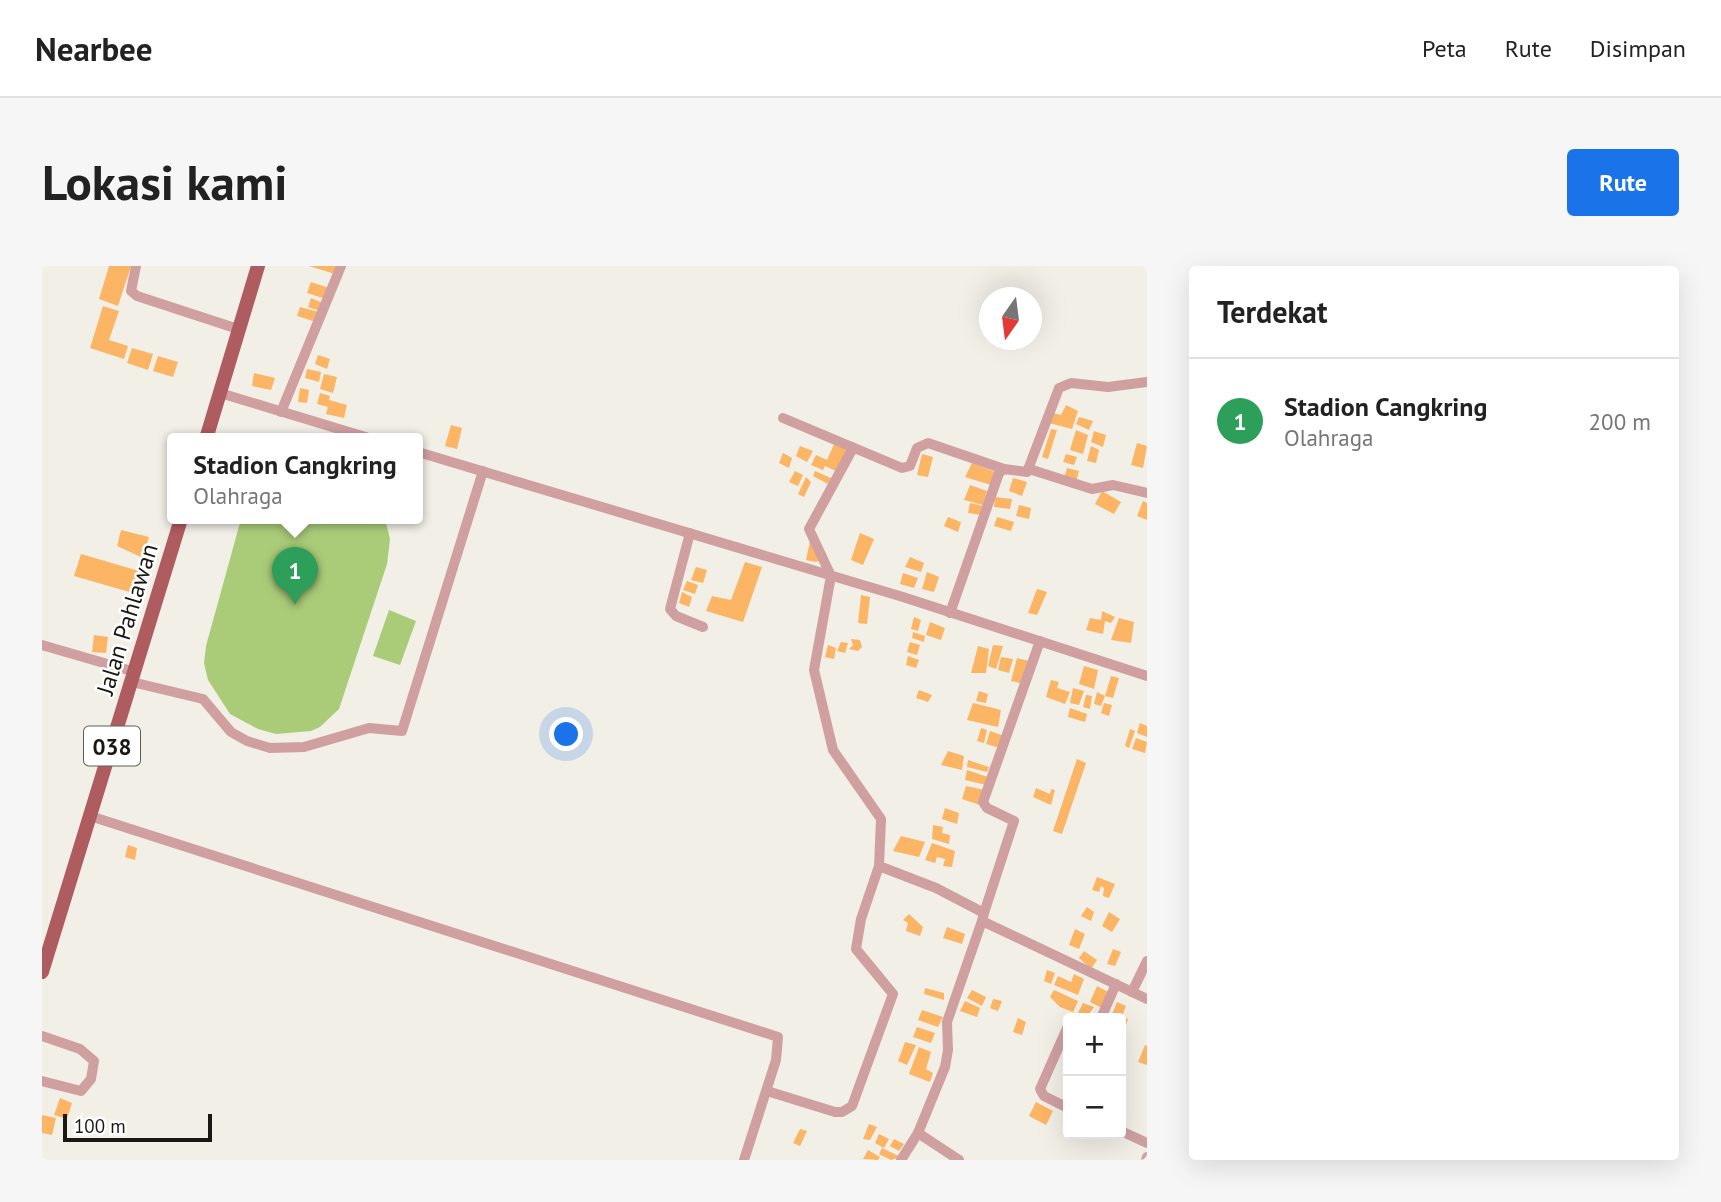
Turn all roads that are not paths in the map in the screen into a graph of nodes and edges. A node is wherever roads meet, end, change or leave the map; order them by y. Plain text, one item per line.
1 (136, 266) edge
2 (258, 266) edge
3 (341, 266) edge
4 (238, 329) junction
5 (1147, 382) edge
6 (220, 393) junction
7 (281, 412) junction
8 (783, 418) dead end
9 (208, 433) edge
10 (352, 433) edge
11 (853, 448) junction
12 (423, 453) edge
13 (1004, 469) junction
14 (1029, 469) junction
15 (483, 471) junction
16 (1147, 493) edge
17 (179, 524) edge
18 (690, 533) junction
19 (831, 576) junction
20 (950, 613) junction
21 (703, 627) dead end
22 (1040, 641) junction
23 (42, 645) edge
24 (1147, 676) edge
25 (133, 677) junction
26 (90, 816) junction
27 (880, 866) junction
28 (983, 917) junction
29 (1147, 961) edge
30 (42, 972) edge
31 (1116, 984) junction
32 (1132, 992) junction
33 (1147, 999) edge
34 (1103, 1013) edge
35 (42, 1036) edge
36 (1063, 1037) edge
37 (42, 1081) edge
38 (42, 1088) edge
39 (767, 1091) junction
40 (59, 1093) dead end
41 (1063, 1106) edge
42 (918, 1133) junction
43 (1126, 1133) edge
44 (1147, 1143) edge
45 (744, 1160) edge
46 (901, 1160) edge
47 (959, 1160) edge

1 - 4 street
2 - 4 main road
3 - 7 street
4 - 6 main road
5 - 14 street
6 - 7 street
6 - 9 main road
7 - 10 street
8 - 11 street
11 - 13 street
11 - 19 street
12 - 15 street
13 - 14 street
13 - 20 street
14 - 16 street
15 - 18 street
15 - 25 street
17 - 25 main road, Jalan Pahlawan / 038
18 - 19 street
18 - 21 street
19 - 20 street
19 - 27 street
20 - 22 street
22 - 24 street
22 - 28 street
23 - 25 street
25 - 26 main road, Jalan Pahlawan / 038
26 - 30 main road, Jalan Pahlawan / 038
26 - 39 street
27 - 28 street
27 - 39 street
28 - 31 street
28 - 42 street
29 - 32 street
31 - 32 street
31 - 34 street
32 - 33 street
35 - 37 street
36 - 41 street
38 - 40 street
39 - 45 street
42 - 46 street
42 - 47 street
43 - 44 street

